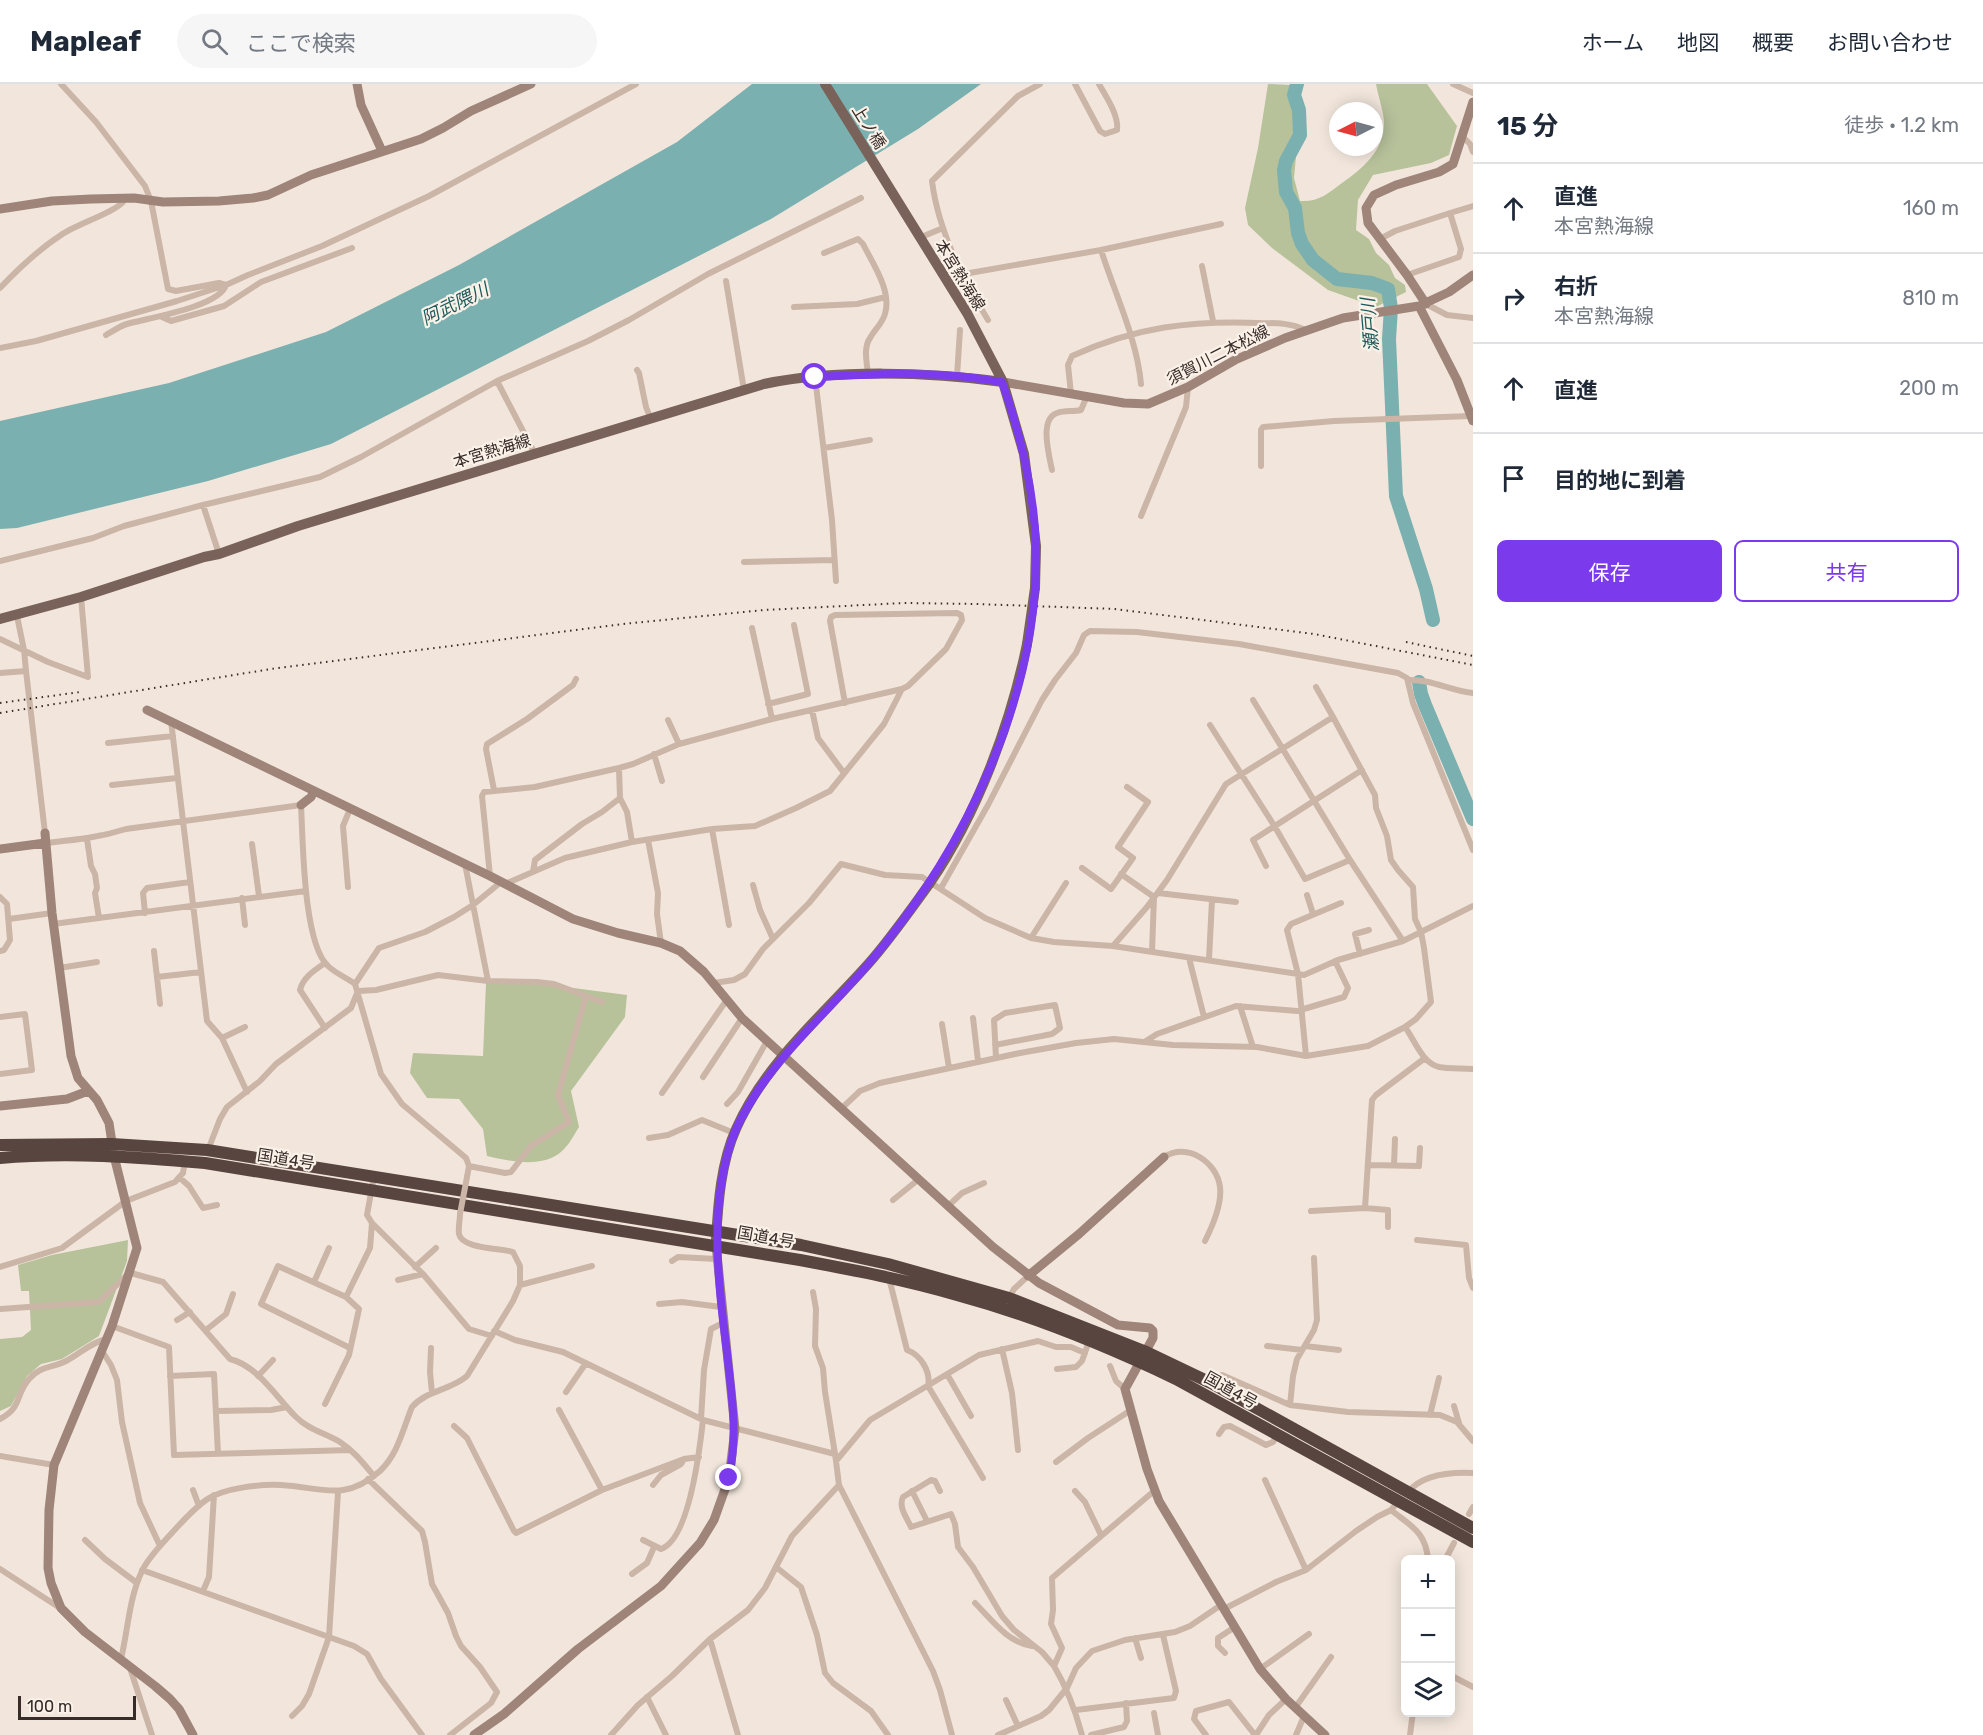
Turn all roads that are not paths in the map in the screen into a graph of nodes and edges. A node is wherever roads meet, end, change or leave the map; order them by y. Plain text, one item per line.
1 (61, 84) edge
2 (357, 84) edge
3 (531, 84) edge
4 (636, 84) edge
5 (825, 84) edge
6 (1041, 84) edge
7 (1075, 84) edge
8 (1099, 84) edge
9 (1453, 84) edge
10 (1473, 93) edge
11 (1473, 102) edge
12 (1463, 136) junction
13 (382, 151) junction
14 (1473, 152) edge
15 (887, 185) joint
16 (122, 198) junction
17 (861, 198) dead end
18 (151, 201) junction
19 (1473, 207) edge
20 (0, 209) edge
21 (1450, 213) junction
22 (1221, 224) dead end
23 (943, 228) junction
24 (919, 238) junction
25 (1380, 239) junction
26 (352, 248) dead end
27 (1101, 250) junction
28 (824, 253) dead end
29 (1202, 266) dead end
30 (964, 274) junction
31 (1407, 275) junction
32 (1472, 277) edge
33 (726, 281) dead end
34 (226, 285) junction
35 (0, 288) edge
36 (886, 297) junction
37 (1419, 306) junction
38 (794, 307) dead end
39 (161, 317) junction
40 (1473, 318) edge
41 (988, 320) dead end
42 (1213, 321) junction
43 (960, 330) dead end
44 (1306, 330) junction
45 (106, 334) dead end
46 (1131, 334) junction
47 (0, 348) edge
48 (637, 370) dead end
49 (868, 374) junction
50 (957, 376) junction
51 (815, 377) junction
52 (497, 381) junction
53 (1002, 382) junction
54 (1141, 384) dead end
55 (1188, 387) junction
56 (744, 390) junction
57 (1071, 394) junction
58 (1087, 396) junction
59 (650, 417) junction
60 (1472, 419) edge
61 (870, 441) dead end
62 (824, 448) junction
63 (535, 454) junction
64 (1261, 466) dead end
65 (1052, 470) dead end
66 (203, 505) junction
67 (1142, 516) dead end
68 (219, 554) junction
69 (834, 560) junction
70 (0, 561) edge
71 (744, 562) dead end
72 (836, 581) dead end
73 (81, 597) junction
74 (16, 616) junction
75 (0, 619) edge
76 (794, 625) dead end
77 (752, 628) dead end
78 (0, 639) edge
79 (24, 651) junction
80 (26, 671) junction
81 (0, 673) edge
82 (576, 680) dead end
83 (1408, 680) junction
84 (1316, 687) dead end
85 (902, 689) junction
86 (1473, 693) edge
87 (1253, 700) dead end
88 (845, 703) junction
89 (768, 704) junction
90 (147, 710) dead end
91 (812, 710) junction
92 (1333, 717) junction
93 (772, 719) junction
94 (668, 720) dead end
95 (171, 721) junction
96 (1210, 725) dead end
97 (173, 736) junction
98 (108, 742) dead end
99 (679, 744) junction
100 (1282, 748) junction
101 (654, 754) junction
102 (619, 768) junction
103 (1362, 770) junction
104 (844, 773) junction
105 (1242, 773) junction
106 (177, 778) junction
107 (662, 781) dead end
108 (112, 785) dead end
109 (1127, 788) dead end
110 (494, 790) junction
111 (314, 791) junction
112 (620, 798) junction
113 (1314, 802) junction
114 (301, 806) junction
115 (350, 809) junction
116 (184, 822) junction
117 (1275, 826) junction
118 (712, 829) junction
119 (45, 838) junction
120 (87, 839) junction
121 (648, 840) junction
122 (632, 842) junction
123 (252, 844) dead end
124 (0, 849) edge
125 (1473, 850) edge
126 (1350, 860) junction
127 (465, 864) junction
128 (1266, 866) dead end
129 (1082, 868) dead end
130 (533, 872) junction
131 (1121, 874) junction
132 (490, 876) junction
133 (930, 881) junction
134 (190, 882) junction
135 (503, 883) junction
136 (1066, 883) dead end
137 (753, 885) dead end
138 (348, 887) dead end
139 (941, 888) junction
140 (306, 891) junction
141 (1156, 895) junction
142 (1306, 895) dead end
143 (259, 896) junction
144 (0, 897) edge
145 (242, 898) junction
146 (1212, 900) junction
147 (1236, 902) dead end
148 (1341, 903) dead end
149 (192, 904) junction
150 (473, 906) junction
151 (1473, 906) edge
152 (145, 912) junction
153 (52, 913) junction
154 (1313, 914) junction
155 (99, 918) junction
156 (9, 919) junction
157 (53, 924) junction
158 (245, 925) dead end
159 (729, 926) dead end
160 (1369, 930) dead end
161 (1421, 932) junction
162 (1031, 938) junction
163 (773, 939) junction
164 (1403, 941) junction
165 (661, 943) junction
166 (1113, 946) junction
167 (0, 951) edge
168 (154, 951) dead end
169 (1152, 952) junction
170 (1360, 954) junction
171 (1189, 958) junction
172 (1209, 959) junction
173 (1335, 961) junction
174 (97, 962) dead end
175 (325, 963) junction
176 (59, 968) junction
177 (201, 972) junction
178 (1298, 974) junction
179 (157, 977) junction
180 (488, 981) junction
181 (714, 983) junction
182 (355, 984) junction
183 (358, 991) junction
184 (586, 996) junction
185 (602, 1002) dead end
186 (726, 1002) junction
187 (160, 1004) dead end
188 (1240, 1006) junction
189 (1300, 1011) junction
190 (0, 1017) edge
191 (1204, 1017) junction
192 (742, 1018) junction
193 (972, 1018) dead end
194 (942, 1024) dead end
195 (245, 1027) dead end
196 (1406, 1027) junction
197 (326, 1028) junction
198 (222, 1038) junction
199 (766, 1041) junction
200 (1146, 1041) junction
201 (995, 1045) junction
202 (1253, 1047) junction
203 (783, 1056) junction
204 (1306, 1056) junction
205 (996, 1058) junction
206 (1425, 1058) junction
207 (978, 1061) junction
208 (949, 1068) junction
209 (1473, 1069) edge
210 (0, 1074) edge
211 (703, 1077) dead end
212 (88, 1091) junction
213 (247, 1092) junction
214 (662, 1093) dead end
215 (727, 1104) dead end
216 (0, 1106) edge
217 (842, 1108) junction
218 (734, 1133) junction
219 (650, 1138) dead end
220 (1395, 1139) dead end
221 (0, 1145) edge
222 (1420, 1148) dead end
223 (113, 1150) junction
224 (207, 1150) junction
225 (1164, 1157) joint
226 (0, 1158) edge
227 (184, 1161) junction
228 (1368, 1165) junction
229 (1394, 1165) junction
230 (469, 1166) junction
231 (180, 1178) junction
232 (919, 1179) junction
233 (373, 1182) junction
234 (984, 1183) dead end
235 (893, 1200) dead end
236 (126, 1202) junction
237 (217, 1205) dead end
238 (948, 1206) junction
239 (1365, 1208) junction
240 (1311, 1211) dead end
241 (372, 1223) junction
242 (1388, 1227) dead end
243 (717, 1231) junction
244 (1417, 1240) dead end
245 (1205, 1241) dead end
246 (716, 1245) junction
247 (329, 1248) dead end
248 (436, 1248) dead end
249 (1314, 1258) dead end
250 (717, 1259) junction
251 (672, 1260) dead end
252 (592, 1266) dead end
253 (0, 1267) edge
254 (415, 1267) junction
255 (131, 1273) junction
256 (423, 1274) junction
257 (1028, 1276) junction
258 (888, 1277) junction
259 (398, 1280) dead end
260 (314, 1282) junction
261 (520, 1285) junction
262 (1473, 1288) edge
263 (813, 1292) dead end
264 (233, 1294) dead end
265 (346, 1297) junction
266 (1009, 1298) junction
267 (659, 1304) dead end
268 (721, 1306) junction
269 (0, 1309) edge
270 (190, 1312) junction
271 (177, 1320) dead end
272 (723, 1323) junction
273 (112, 1326) junction
274 (206, 1330) junction
275 (493, 1333) junction
276 (107, 1339) junction
277 (1267, 1346) dead end
278 (1087, 1347) junction
279 (350, 1348) junction
280 (431, 1348) dead end
281 (1304, 1348) junction
282 (1002, 1349) junction
283 (1339, 1350) dead end
284 (102, 1351) junction
285 (1142, 1356) junction
286 (273, 1360) dead end
287 (586, 1363) junction
288 (1110, 1366) dead end
289 (1057, 1368) dead end
290 (947, 1374) junction
291 (170, 1376) junction
292 (258, 1376) junction
293 (1439, 1378) dead end
294 (1116, 1381) junction
295 (1107, 1383) dead end
296 (1210, 1383) junction
297 (928, 1386) junction
298 (1125, 1389) junction
299 (566, 1392) dead end
300 (432, 1393) junction
301 (325, 1404) dead end
302 (1290, 1405) junction
303 (1454, 1406) dead end
304 (287, 1407) junction
305 (559, 1410) dead end
306 (1131, 1410) junction
307 (216, 1411) junction
308 (1430, 1414) junction
309 (971, 1416) dead end
310 (0, 1419) edge
311 (702, 1419) junction
312 (1460, 1424) junction
313 (454, 1426) dead end
314 (735, 1429) junction
315 (1219, 1434) dead end
316 (1278, 1434) junction
317 (1473, 1441) edge
318 (350, 1450) junction
319 (1018, 1450) dead end
320 (218, 1454) junction
321 (0, 1456) edge
322 (699, 1456) junction
323 (836, 1457) junction
324 (684, 1459) junction
325 (1056, 1462) dead end
326 (54, 1466) junction
327 (1473, 1473) edge
328 (371, 1478) junction
329 (982, 1478) dead end
330 (1265, 1480) dead end
331 (653, 1485) dead end
332 (839, 1485) junction
333 (193, 1490) dead end
334 (602, 1490) junction
335 (912, 1491) junction
336 (940, 1491) dead end
337 (1075, 1491) dead end
338 (1154, 1491) junction
339 (338, 1492) junction
340 (214, 1495) junction
341 (1400, 1501) junction
342 (199, 1506) junction
343 (1473, 1507) edge
344 (1469, 1514) dead end
345 (927, 1521) junction
346 (1473, 1528) edge
347 (1101, 1535) junction
348 (86, 1540) dead end
349 (644, 1540) dead end
350 (1473, 1542) edge
351 (1454, 1543) dead end
352 (160, 1546) junction
353 (654, 1546) junction
354 (1427, 1555) edge
355 (1448, 1555) edge
356 (776, 1567) junction
357 (0, 1569) edge
358 (142, 1569) junction
359 (1306, 1570) junction
360 (632, 1574) dead end
361 (137, 1583) junction
362 (202, 1591) junction
363 (975, 1603) dead end
364 (1223, 1607) junction
365 (61, 1608) junction
366 (1235, 1627) junction
367 (1309, 1634) dead end
368 (1163, 1635) junction
369 (329, 1637) junction
370 (1135, 1638) junction
371 (710, 1639) junction
372 (1032, 1646) junction
373 (1225, 1653) dead end
374 (1331, 1657) dead end
375 (1141, 1658) dead end
376 (121, 1659) junction
377 (1054, 1666) junction
378 (130, 1668) junction
379 (1260, 1669) junction
380 (1455, 1678) edge
381 (1473, 1687) edge
382 (1067, 1688) junction
383 (647, 1697) junction
384 (1006, 1700) dead end
385 (1286, 1700) junction
386 (1126, 1703) junction
387 (1295, 1708) junction
388 (1076, 1710) junction
389 (1154, 1713) dead end
390 (292, 1716) dead end
391 (1304, 1716) junction
392 (1412, 1717) edge
393 (1018, 1726) junction
394 (152, 1735) edge
395 (193, 1735) edge
396 (422, 1735) edge
397 (450, 1735) edge
398 (474, 1735) edge
399 (611, 1735) edge
400 (666, 1735) edge
401 (738, 1735) edge
402 (888, 1735) edge
403 (952, 1735) edge
404 (998, 1735) edge
405 (1082, 1735) edge
406 (1091, 1735) edge
407 (1158, 1735) edge
408 (1206, 1735) edge
409 (1256, 1735) edge
410 (1296, 1735) edge
411 (1325, 1735) edge
412 (1410, 1735) edge

1 - 18 street
2 - 13 street
3 - 13 street
4 - 34 street
5 - 15 main road, 上ノ橋
6 - 23 street
7 - 8 street
9 - 10 street
11 - 12 street
12 - 14 street
12 - 25 street
13 - 18 street
15 - 24 main road, 本宮熱海線
16 - 18 street
16 - 20 street
16 - 35 street
17 - 52 street
18 - 34 street
19 - 21 street
21 - 25 street
21 - 31 street
22 - 27 street
23 - 24 street
23 - 30 street
24 - 53 main road, 本宮熱海線
25 - 31 street
26 - 39 street
27 - 30 street
27 - 46 street
28 - 36 street
29 - 42 street
30 - 41 street
31 - 37 street
32 - 37 street, 須賀川二本松線
33 - 56 street
34 - 39 street
34 - 47 street
36 - 38 street
36 - 49 street
37 - 40 street
37 - 44 street, 須賀川二本松線
37 - 60 street
39 - 45 street
42 - 44 street
42 - 46 street
43 - 50 street
44 - 55 street, 須賀川二本松線
46 - 54 street
46 - 57 street
48 - 59 street
49 - 50 main road, 本宮熱海線
49 - 51 main road, 本宮熱海線
50 - 53 main road, 本宮熱海線
51 - 56 main road, 本宮熱海線
51 - 62 street
52 - 63 street
52 - 66 street
53 - 57 street, 須賀川二本松線
53 - 133 main road, 本宮熱海線, bridge
55 - 58 street, 須賀川二本松線
55 - 67 street
56 - 59 main road, 本宮熱海線
57 - 58 street, 須賀川二本松線
58 - 65 street
59 - 63 main road, 本宮熱海線
60 - 64 street
61 - 62 street
62 - 69 street
63 - 68 main road, 本宮熱海線
66 - 68 street
66 - 70 street
68 - 73 main road, 本宮熱海線
69 - 71 street
69 - 72 street
73 - 74 main road, 本宮熱海線
73 - 79 street
74 - 75 main road, 本宮熱海線
74 - 79 street
76 - 89 street
77 - 89 street
78 - 79 street
79 - 80 street
80 - 81 street
80 - 119 street
82 - 110 street
83 - 86 street
83 - 125 street
83 - 139 street
84 - 92 street
85 - 88 street
85 - 88 street
85 - 104 street
87 - 100 street
88 - 91 street
89 - 93 street
90 - 95 street
91 - 93 street
91 - 104 street
92 - 100 street
92 - 103 street
93 - 99 street
94 - 99 street
95 - 97 street
95 - 111 street
96 - 105 street
97 - 98 street
97 - 106 street
99 - 101 street
100 - 105 street
100 - 113 street
101 - 102 street
101 - 107 street
102 - 110 street
102 - 112 street
103 - 113 street
103 - 161 street
104 - 118 street
105 - 117 street
105 - 141 street
106 - 108 street
106 - 116 street
109 - 131 street
110 - 132 street
111 - 114 street
111 - 115 street
112 - 122 street
112 - 130 street
113 - 117 street
113 - 126 street
114 - 116 street
114 - 140 street
115 - 127 street
115 - 138 street
116 - 120 street
116 - 134 street
117 - 126 street
117 - 128 street
118 - 121 street
118 - 159 street
119 - 120 street
119 - 124 street
119 - 153 street
120 - 155 street
121 - 122 street
121 - 165 street
122 - 130 street
123 - 143 street
126 - 164 street
127 - 132 street
127 - 150 street
129 - 131 street
130 - 135 street
131 - 141 street
132 - 135 street
133 - 139 street
133 - 163 street
133 - 203 main road, 本宮熱海線
134 - 149 street
134 - 152 street
135 - 150 street
135 - 165 street
136 - 162 street
137 - 163 street
139 - 162 street
140 - 143 street
140 - 175 street
141 - 146 street
141 - 166 street
141 - 169 street
142 - 154 street
143 - 145 street
144 - 156 street
145 - 149 street
145 - 158 street
146 - 147 street
146 - 172 street
148 - 154 street
149 - 152 street
149 - 177 street
150 - 180 street
150 - 182 street
151 - 161 street
152 - 155 street
153 - 156 street
153 - 157 street
154 - 178 street
155 - 157 street
156 - 167 street
157 - 176 street
160 - 170 street
161 - 164 street
161 - 196 street
162 - 166 street
163 - 181 street
164 - 170 street
165 - 181 street
166 - 169 street
168 - 179 street
169 - 171 street
170 - 173 street
171 - 172 street
171 - 191 street
172 - 178 street
173 - 178 street
173 - 189 street
174 - 176 street
175 - 182 street
175 - 197 street
176 - 212 street
177 - 179 street
177 - 198 street
178 - 189 street
179 - 187 street
180 - 183 street
180 - 184 street
181 - 186 street
182 - 183 street
183 - 197 street
183 - 230 street
184 - 185 street
184 - 230 street
186 - 192 street
186 - 214 street
188 - 189 street
188 - 191 street
188 - 202 street
189 - 204 street
190 - 210 street
191 - 200 street
192 - 199 street
192 - 211 street
193 - 207 street
194 - 208 street
195 - 198 street
196 - 204 street
196 - 206 street
197 - 213 street
198 - 213 street
199 - 203 street
199 - 215 street
200 - 202 street
200 - 205 street
201 - 201 street
201 - 205 street
202 - 204 street
203 - 217 street
203 - 218 main road, 本宮熱海線
205 - 207 street
206 - 209 street
206 - 228 street
207 - 208 street
208 - 217 street
212 - 216 street
212 - 223 street
213 - 224 street
217 - 232 street
218 - 219 street
218 - 243 main road, 本宮熱海線
220 - 229 street
221 - 223 highway, 国道4号
222 - 229 street
223 - 224 highway, 国道4号
223 - 226 highway, 国道4号
223 - 227 highway, 国道4号
223 - 236 street
224 - 233 highway, 国道4号
225 - 245 street
225 - 257 street
227 - 231 street
227 - 233 highway, 国道4号
228 - 229 street
228 - 239 street
230 - 261 street, bridge
231 - 236 street
231 - 237 street
232 - 235 street
232 - 238 street
233 - 241 street
233 - 243 highway, 国道4号
233 - 246 highway, 国道4号
234 - 238 street
236 - 253 street
236 - 255 street
238 - 257 street
239 - 240 street
239 - 242 street
241 - 254 street
241 - 265 street
243 - 246 main road, 本宮熱海線
243 - 266 highway, 国道4号
244 - 262 street
246 - 250 street
246 - 258 highway, 国道4号
247 - 260 street
248 - 254 street
249 - 281 street
250 - 251 street
250 - 268 street
252 - 261 street
254 - 256 street
255 - 269 street
255 - 270 street
255 - 273 street
256 - 259 street
256 - 275 street
257 - 266 street
257 - 285 street
258 - 278 highway, 国道4号
258 - 297 street
260 - 265 street
260 - 279 street
261 - 275 street
263 - 323 street
264 - 274 street
265 - 279 street
266 - 285 highway, 国道4号
267 - 268 street
268 - 272 street
270 - 271 street
270 - 274 street
272 - 311 street
272 - 314 street
273 - 276 street
273 - 291 street
274 - 292 street
275 - 287 street
275 - 300 street
276 - 284 street
276 - 310 street
277 - 281 street
278 - 282 street
278 - 285 highway, 国道4号
278 - 289 street
279 - 301 street
280 - 300 street
281 - 283 street
281 - 302 street
282 - 290 street
282 - 319 street
284 - 326 street
284 - 352 street
285 - 296 highway, 国道4号
285 - 298 street
285 - 316 highway, 国道4号
286 - 292 street
287 - 299 street
287 - 311 street
288 - 294 street
290 - 297 street
290 - 309 street
291 - 307 street
291 - 320 street
292 - 304 street
293 - 308 street
294 - 295 street
294 - 298 street
296 - 302 street
296 - 341 highway, 国道4号
297 - 323 street
297 - 329 street
298 - 306 street
300 - 328 street
302 - 308 street
303 - 312 street
304 - 307 street
304 - 318 street
305 - 334 street
306 - 325 street
306 - 338 street
307 - 320 street
308 - 312 street
311 - 314 street
311 - 322 street
312 - 317 street
313 - 334 street
314 - 323 street
314 - 398 street
315 - 316 street
316 - 341 highway, 国道4号
318 - 320 street
318 - 328 street
321 - 326 street
322 - 324 street
322 - 353 street
323 - 332 street
324 - 331 street
324 - 334 street
326 - 365 street
327 - 341 street
328 - 339 street
328 - 397 street
330 - 359 street
332 - 356 street
332 - 403 street
333 - 342 street
335 - 336 street
335 - 345 street
335 - 345 street
337 - 347 street
338 - 347 street
338 - 364 street
339 - 340 street
339 - 369 street
340 - 342 street
340 - 362 street
341 - 346 highway, 国道4号
341 - 350 highway, 国道4号
341 - 354 street
341 - 359 street
342 - 352 street
343 - 344 street
345 - 372 street
347 - 377 street
348 - 361 street
349 - 353 street
351 - 355 street
352 - 358 street
353 - 360 street
356 - 371 street
356 - 402 street
357 - 365 street
358 - 361 street
358 - 362 street
359 - 364 street
361 - 376 street
362 - 369 street
363 - 372 street
364 - 366 street
364 - 368 street
365 - 376 street
366 - 373 street
366 - 379 street
367 - 379 street
368 - 370 street
368 - 386 street
369 - 390 street
369 - 396 street
370 - 375 street
370 - 382 street
371 - 383 street
371 - 401 street
372 - 377 street
374 - 387 street
376 - 378 street
377 - 382 street
378 - 394 street
378 - 395 street
379 - 385 street
380 - 381 street
382 - 388 street
382 - 393 street
383 - 399 street
383 - 400 street
384 - 393 street
385 - 387 street
385 - 409 street
386 - 388 street
386 - 406 street
387 - 391 street
388 - 405 street
389 - 407 street
391 - 410 street
391 - 411 street
392 - 412 street
393 - 404 street
408 - 409 street

